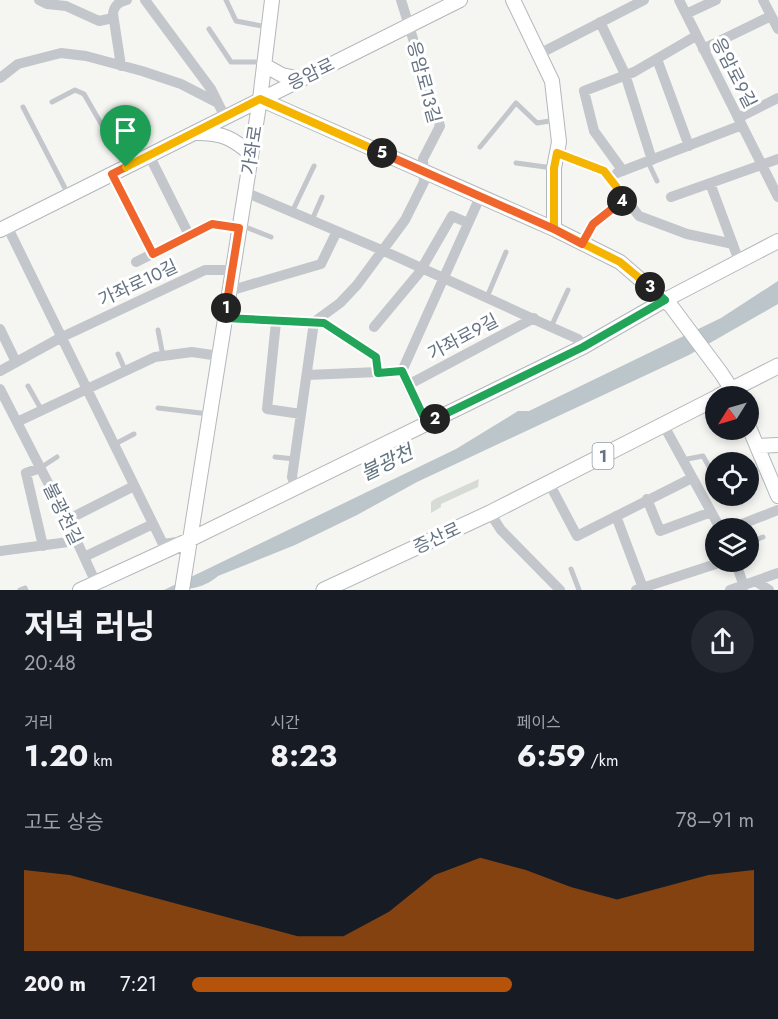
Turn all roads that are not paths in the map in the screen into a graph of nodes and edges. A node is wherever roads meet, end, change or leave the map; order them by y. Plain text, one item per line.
1 (39, 0) edge
2 (126, 0) edge
3 (226, 0) edge
4 (272, 0) edge
5 (401, 0) edge
6 (460, 0) edge
7 (513, 0) edge
8 (644, 0) edge
9 (679, 0) edge
10 (716, 0) edge
11 (763, 0) edge
12 (142, 1) edge
13 (65, 3) edge
14 (686, 14) junction
15 (771, 16) junction
16 (113, 18) junction
17 (600, 22) junction
18 (409, 25) junction
19 (269, 27) junction
20 (209, 29) dead end
21 (778, 29) edge
22 (696, 36) junction
23 (703, 49) junction
24 (539, 54) junction
25 (657, 59) junction
26 (264, 64) junction
27 (121, 66) junction
28 (625, 74) junction
29 (0, 78) edge
30 (300, 79) junction
31 (778, 98) edge
32 (260, 99) junction
33 (52, 102) dead end
34 (218, 103) junction
35 (23, 107) dead end
36 (225, 117) junction
37 (557, 120) junction
38 (740, 122) junction
39 (192, 133) junction
40 (689, 146) junction
41 (480, 147) dead end
42 (557, 153) junction
43 (251, 154) junction
44 (149, 155) junction
45 (778, 159) edge
46 (650, 161) junction
47 (516, 163) dead end
48 (761, 164) junction
49 (314, 166) dead end
50 (126, 167) junction
51 (554, 168) junction
52 (423, 171) junction
53 (623, 171) junction
54 (112, 174) junction
55 (609, 177) junction
56 (657, 181) dead end
57 (710, 183) junction
58 (245, 192) junction
59 (68, 196) junction
60 (322, 197) dead end
61 (480, 197) junction
62 (671, 197) dead end
63 (778, 197) edge
64 (625, 198) junction
65 (292, 212) junction
66 (312, 220) junction
67 (468, 223) junction
68 (4, 228) edge
69 (239, 228) junction
70 (554, 229) junction
71 (337, 231) junction
72 (189, 236) junction
73 (271, 237) dead end
74 (778, 241) edge
75 (582, 244) junction
76 (733, 244) junction
77 (384, 251) junction
78 (506, 252) dead end
79 (153, 254) junction
80 (739, 261) junction
81 (136, 262) dead end
82 (421, 268) junction
83 (232, 270) junction
84 (443, 278) junction
85 (568, 290) dead end
86 (229, 291) junction
87 (487, 297) junction
88 (668, 303) junction
89 (51, 309) junction
90 (34, 310) dead end
91 (225, 318) junction
92 (534, 318) junction
93 (276, 322) junction
94 (314, 322) junction
95 (374, 327) dead end
96 (552, 327) junction
97 (0, 329) edge
98 (158, 330) dead end
99 (60, 338) junction
100 (583, 347) junction
101 (118, 354) dead end
102 (163, 356) junction
103 (219, 356) junction
104 (16, 362) junction
105 (778, 366) edge
106 (0, 370) edge
107 (125, 370) junction
108 (402, 371) junction
109 (378, 373) junction
110 (307, 375) junction
111 (408, 385) junction
112 (28, 386) dead end
113 (723, 386) edge
114 (741, 386) edge
115 (85, 388) junction
116 (0, 389) edge
117 (705, 404) edge
118 (158, 408) dead end
119 (41, 409) junction
120 (209, 414) junction
121 (301, 414) junction
122 (16, 422) junction
123 (427, 424) junction
124 (663, 424) junction
125 (134, 434) dead end
126 (754, 440) edge
127 (113, 445) junction
128 (778, 445) edge
129 (757, 446) junction
130 (57, 456) dead end
131 (275, 457) dead end
132 (295, 459) junction
133 (682, 460) junction
134 (705, 460) edge
135 (40, 468) junction
136 (759, 469) edge
137 (767, 469) junction
138 (692, 478) junction
139 (549, 483) junction
140 (134, 486) junction
141 (296, 488) junction
142 (778, 496) edge
143 (647, 499) junction
144 (778, 510) edge
145 (711, 512) junction
146 (490, 513) junction
147 (616, 516) junction
148 (714, 518) edge
149 (758, 518) edge
150 (67, 520) junction
151 (153, 524) junction
152 (763, 537) dead end
153 (759, 539) edge
154 (76, 541) junction
155 (189, 545) junction
156 (43, 546) junction
157 (0, 549) edge
158 (84, 557) junction
159 (705, 567) edge
160 (570, 569) dead end
161 (735, 572) edge
162 (778, 573) edge
163 (757, 582) junction
164 (96, 583) junction
165 (736, 588) edge
166 (556, 589) edge
167 (639, 589) edge
168 (20, 590) edge
169 (26, 590) edge
170 (80, 590) edge
171 (182, 590) edge
172 (324, 590) edge
173 (579, 590) edge
174 (769, 590) edge

1 - 13 street
2 - 16 street
3 - 19 lane
4 - 19 street, 가좌로
5 - 18 street
6 - 18 street, 응암로
7 - 24 street
8 - 17 street
9 - 14 street, 응암로9길
10 - 14 street
11 - 15 street
12 - 34 street
13 - 16 street
14 - 22 street, 응암로9길
15 - 21 street
15 - 23 street
16 - 27 street
17 - 24 street
17 - 28 street
18 - 30 street, 응암로
18 - 52 street, 응암로13길
19 - 26 street, 가좌로
20 - 26 lane
22 - 23 street, 응암로9길
22 - 25 street, 응암로9길
23 - 38 street, 응암로9길
24 - 37 street
25 - 28 street, 응암로9길
25 - 40 street
26 - 30 street
26 - 32 street, 가좌로
27 - 29 street
27 - 34 street
28 - 46 street
28 - 53 street, 응암로9길
30 - 32 street, 응암로
31 - 38 street
32 - 36 street, 응암로
32 - 43 street, 가좌로
32 - 52 street
33 - 50 lane
34 - 36 street
35 - 59 lane
36 - 39 street, 응암로
37 - 41 lane
37 - 42 street
38 - 40 street, 응암로9길
38 - 48 street, 응암로9길
39 - 43 street
39 - 44 street, 응암로
40 - 46 street, 응암로9길
42 - 51 street
42 - 55 street
43 - 58 street, 가좌로
44 - 50 street, 응암로
44 - 72 street
45 - 48 street
46 - 53 street, 응암로9길
46 - 56 lane
47 - 51 lane
48 - 57 street
48 - 63 street, 응암로9길
49 - 65 lane
50 - 54 street, 응암로
51 - 70 street
52 - 61 street
52 - 77 street
53 - 55 street, 응암로9길
54 - 59 street, 응암로
54 - 79 street
55 - 64 street
57 - 62 street
57 - 76 street
58 - 65 street, 가좌로9길
58 - 69 street, 가좌로
59 - 68 street, 응암로
60 - 66 lane
61 - 67 street, 가좌로9길
61 - 70 street
64 - 75 street
64 - 76 street
65 - 66 street, 가좌로9길
66 - 71 street, 가좌로9길
67 - 82 street
67 - 84 street, 가좌로9길
68 - 89 street, 응암로
69 - 72 street
69 - 73 lane
69 - 83 street, 가좌로
70 - 75 street
71 - 77 street, 가좌로9길
71 - 86 street
72 - 79 street
74 - 80 street
75 - 88 street
76 - 80 street
77 - 82 street, 가좌로9길
77 - 94 street
78 - 87 lane
79 - 81 street
80 - 88 street
82 - 84 street, 가좌로9길
82 - 95 street
83 - 86 street, 가좌로
83 - 99 street, 가좌로10길
84 - 87 street, 가좌로9길
84 - 108 street, 가좌로9길
85 - 96 lane
86 - 91 street, 가좌로
87 - 92 street, 가좌로9길
88 - 100 street
88 - 113 street
89 - 90 street
89 - 99 street, 응암로
91 - 93 street
91 - 103 street, 가좌로
92 - 96 street, 가좌로9길
92 - 111 street, 가좌로9길
93 - 94 street
93 - 121 street
94 - 109 street
94 - 110 street
96 - 100 street, 가좌로9길
97 - 104 street
98 - 102 lane
99 - 104 street, 가좌로10길
99 - 115 street
100 - 123 street
101 - 107 lane
102 - 103 street
102 - 107 street
103 - 120 street, 가좌로
104 - 106 street, 가좌로10길
105 - 114 main road, 증산로 / 1
107 - 115 street
108 - 109 street
108 - 111 street
109 - 110 street
110 - 121 street
111 - 123 street
112 - 119 lane
115 - 119 street
115 - 127 street
116 - 122 street
117 - 124 main road, 증산로 / 1
118 - 120 lane
119 - 122 street
120 - 155 street, 가좌로
121 - 132 street
122 - 135 street
123 - 141 street
124 - 133 street
124 - 139 main road, 증산로 / 1
125 - 127 lane
126 - 129 street
127 - 140 street
128 - 129 street
129 - 137 street
130 - 135 lane
131 - 132 lane
132 - 141 street
133 - 134 lane
133 - 138 street
135 - 150 street, 불광천길
135 - 156 street, 불광천길
136 - 137 lane
137 - 142 street
138 - 143 street
138 - 145 street
139 - 146 main road, 증산로 / 1
139 - 147 street
140 - 150 street
140 - 151 street
141 - 155 street
143 - 145 street
143 - 147 street
144 - 149 street
145 - 148 street
146 - 166 street
146 - 172 main road, 증산로 / 1
147 - 167 street
150 - 154 street, 불광천길
151 - 155 street
151 - 158 street
152 - 153 lane
154 - 156 street
154 - 158 street, 불광천길
155 - 164 street
155 - 171 street, 가좌로
156 - 157 street, 불광천길
158 - 164 street, 불광천길
159 - 167 street
160 - 173 lane
161 - 165 street
162 - 163 street
163 - 165 street
163 - 174 street
164 - 170 street
168 - 169 lane

